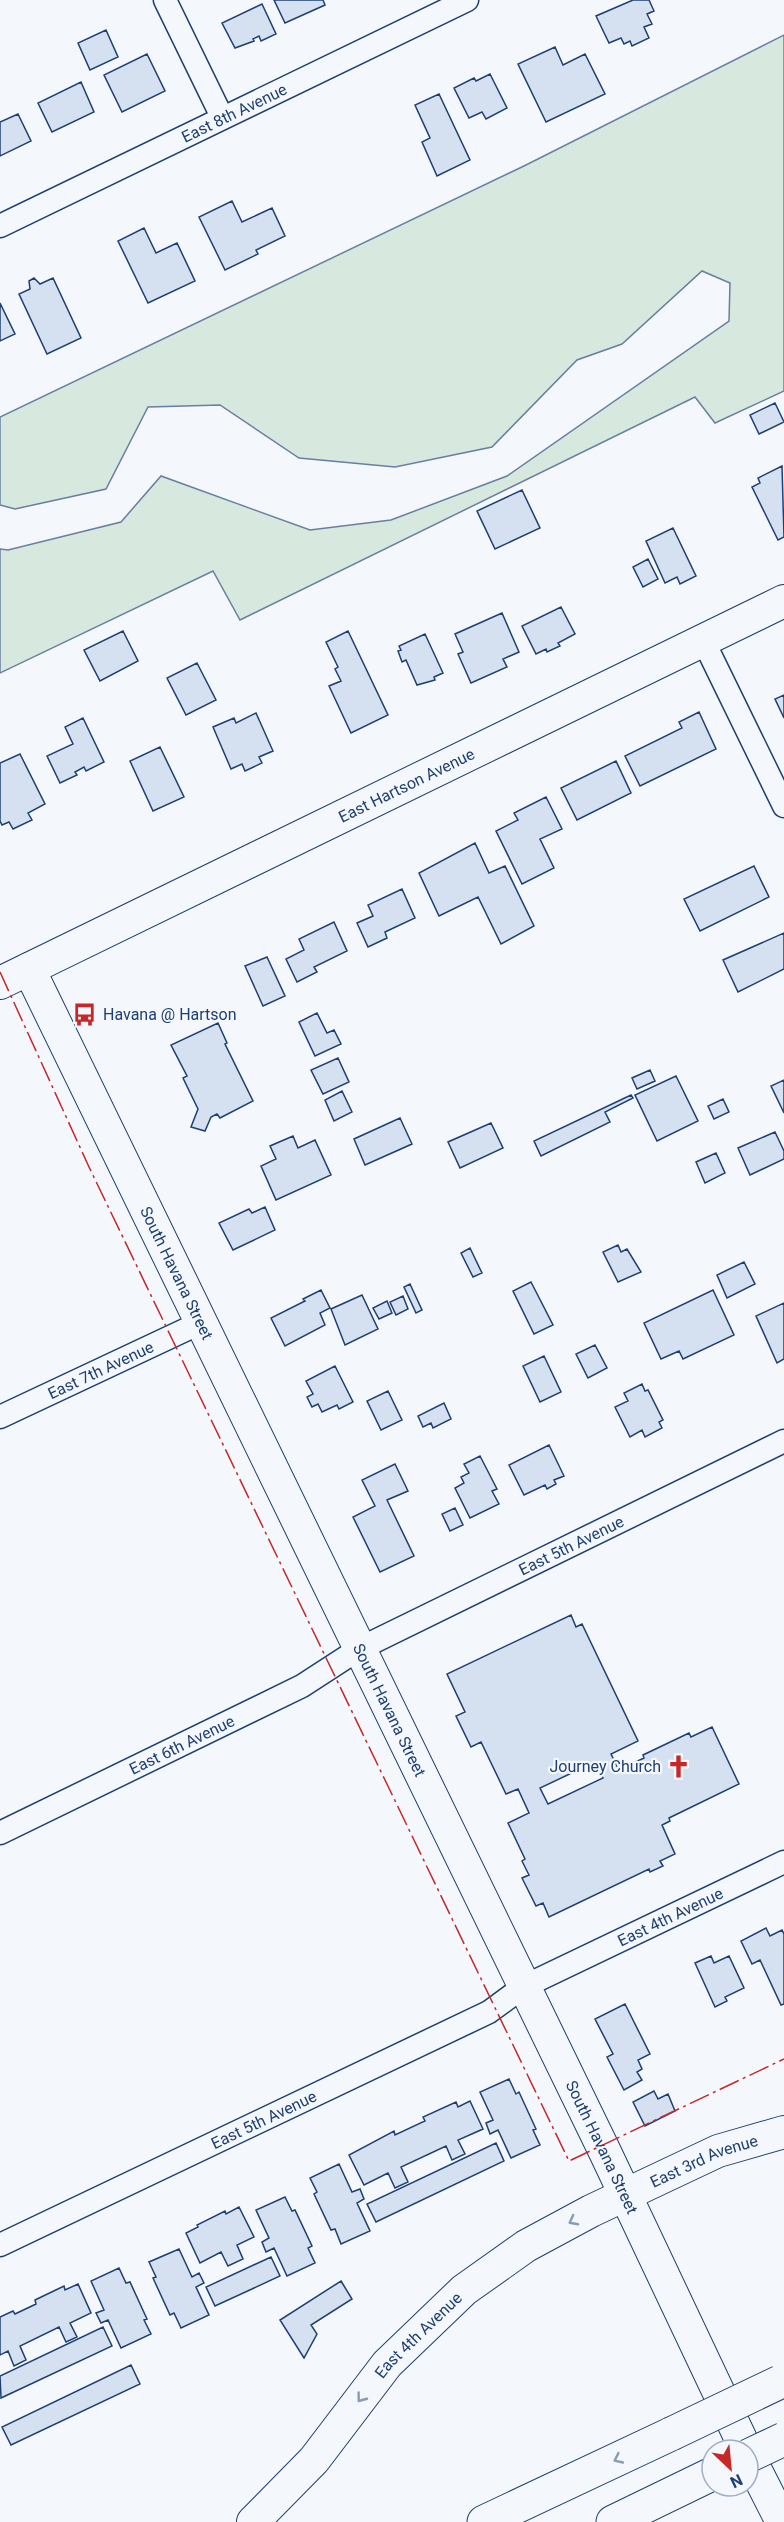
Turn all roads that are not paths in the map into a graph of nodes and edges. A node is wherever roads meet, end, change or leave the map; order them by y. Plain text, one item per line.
1 (165, 0) edge
2 (467, 0) edge
3 (222, 117) junction
4 (0, 226) edge
5 (784, 601) edge
6 (703, 640) junction
7 (784, 806) edge
8 (29, 969) junction
9 (0, 983) edge
10 (200, 1323) junction
11 (0, 1417) edge
12 (784, 1441) edge
13 (359, 1649) junction
14 (0, 1833) edge
15 (784, 1862) edge
16 (523, 1987) junction
17 (784, 2132) edge
18 (625, 2194) junction
19 (0, 2244) edge
20 (782, 2381) edge
21 (740, 2438) edge
22 (784, 2439) edge
23 (760, 2450) edge
24 (760, 2479) edge
25 (700, 2480) edge
26 (253, 2522) edge
27 (484, 2522) edge
28 (613, 2522) edge
29 (782, 2522) edge

1 - 3 street
2 - 3 street, East 8th Avenue
3 - 4 street, East 8th Avenue
5 - 6 street, East Hartson Avenue
6 - 7 street
6 - 8 street, East Hartson Avenue
8 - 9 street
8 - 10 street, South Havana Street
10 - 11 street, East 7th Avenue
10 - 13 street, South Havana Street
12 - 13 street, East 5th Avenue
13 - 14 street, East 6th Avenue
13 - 16 street, South Havana Street
15 - 16 street, East 4th Avenue
16 - 18 street, South Havana Street
16 - 19 street, East 5th Avenue
17 - 18 street, East 3rd Avenue
18 - 21 street, South Havana Street
18 -> 26 street, East 4th Avenue
20 -> 27 highway, bridge
22 - 23 highway, bridge
24 - 29 street
25 - 28 highway

